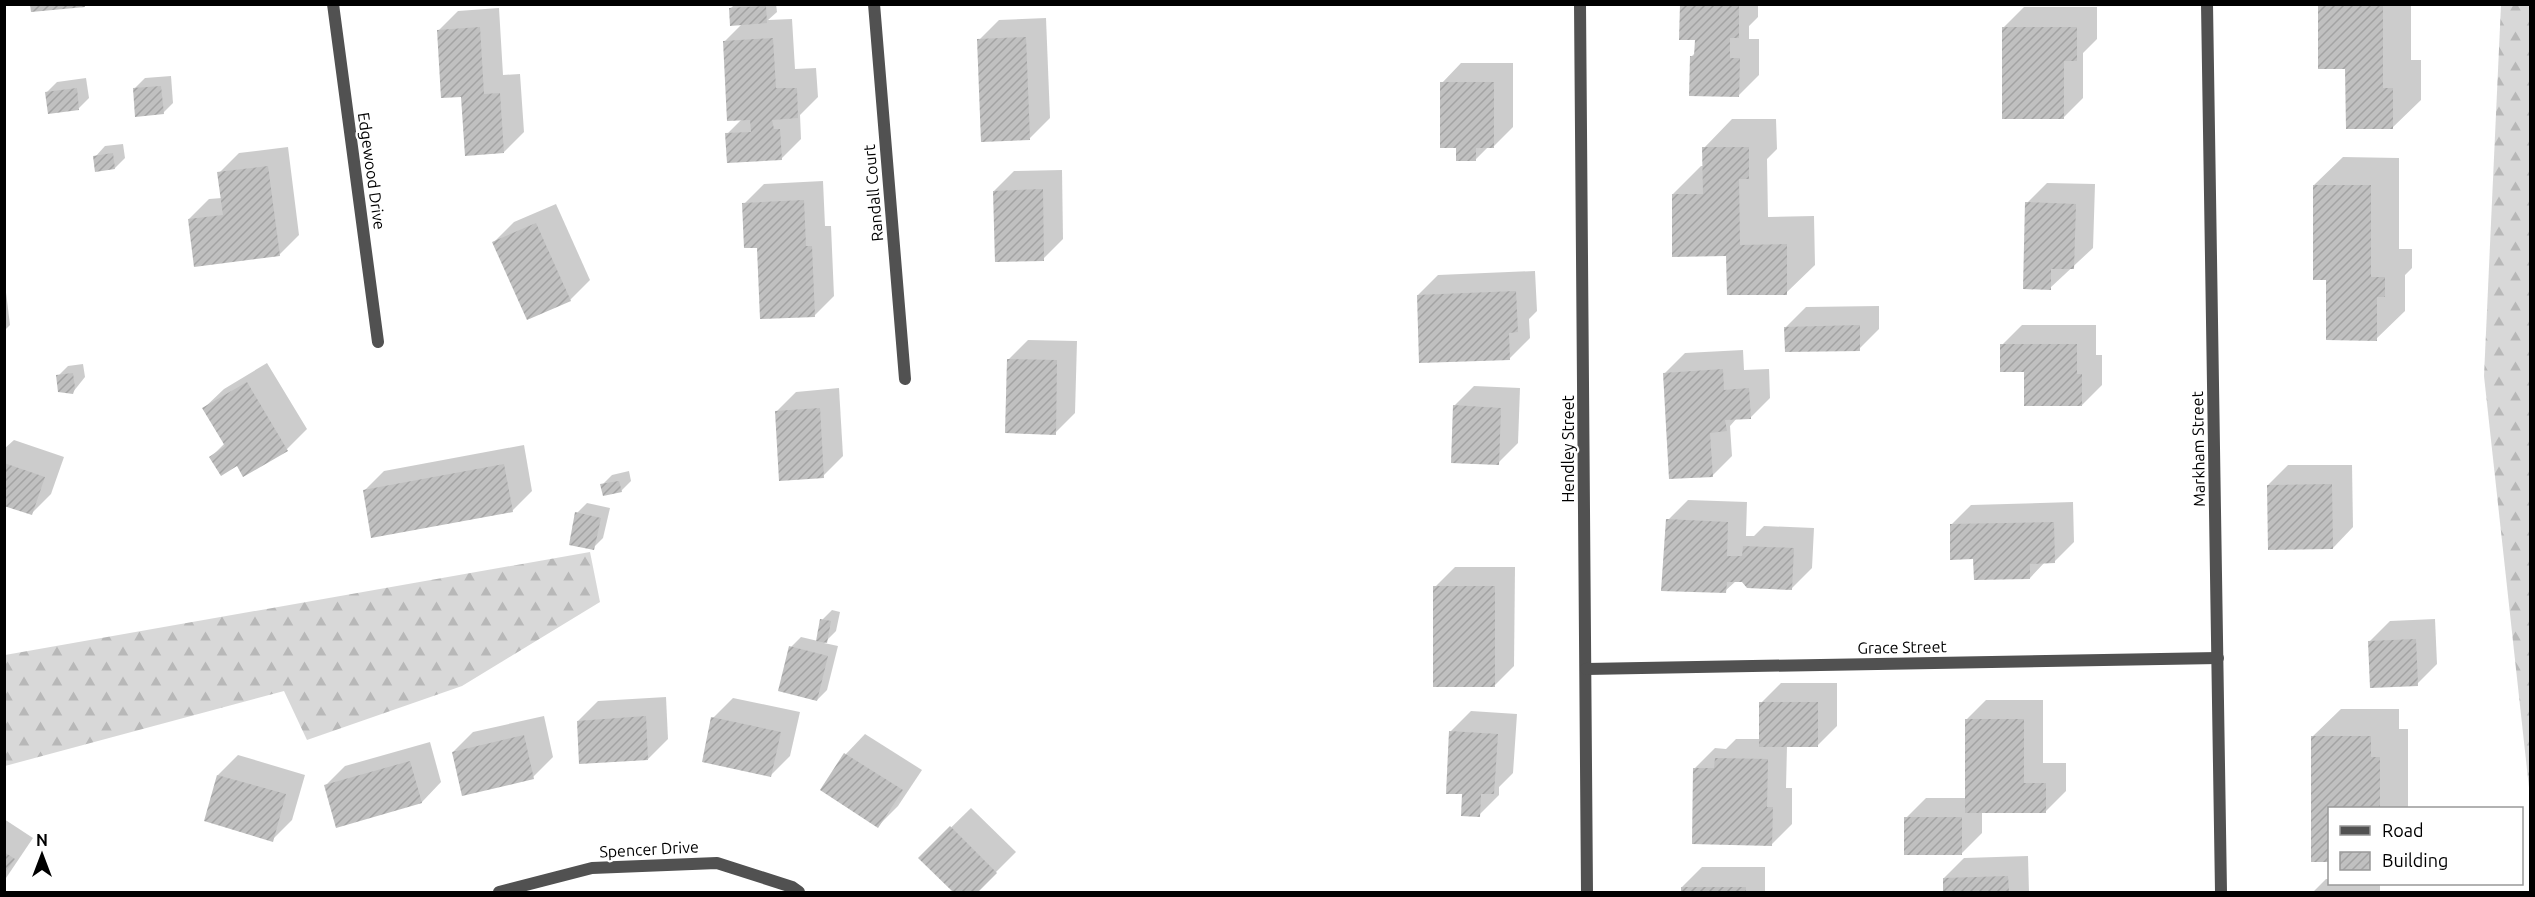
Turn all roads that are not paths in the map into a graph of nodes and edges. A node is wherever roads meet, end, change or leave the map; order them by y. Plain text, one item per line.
1 (333, 4) edge
2 (874, 4) edge
3 (1580, 4) edge
4 (2207, 4) edge
5 (378, 342) dead end
6 (905, 380) dead end
7 (2218, 658) junction
8 (1586, 669) junction
9 (498, 892) edge
10 (799, 892) edge
11 (1587, 892) edge
12 (2221, 892) edge

1 - 5 street, Edgewood Drive
2 - 6 street, Randall Court
3 - 8 street, Hendley Street
4 - 7 street, Markham Street
7 - 8 street, Grace Street
7 - 12 street, Markham Street
8 - 11 street, Hendley Street
9 - 10 street, Spencer Drive

